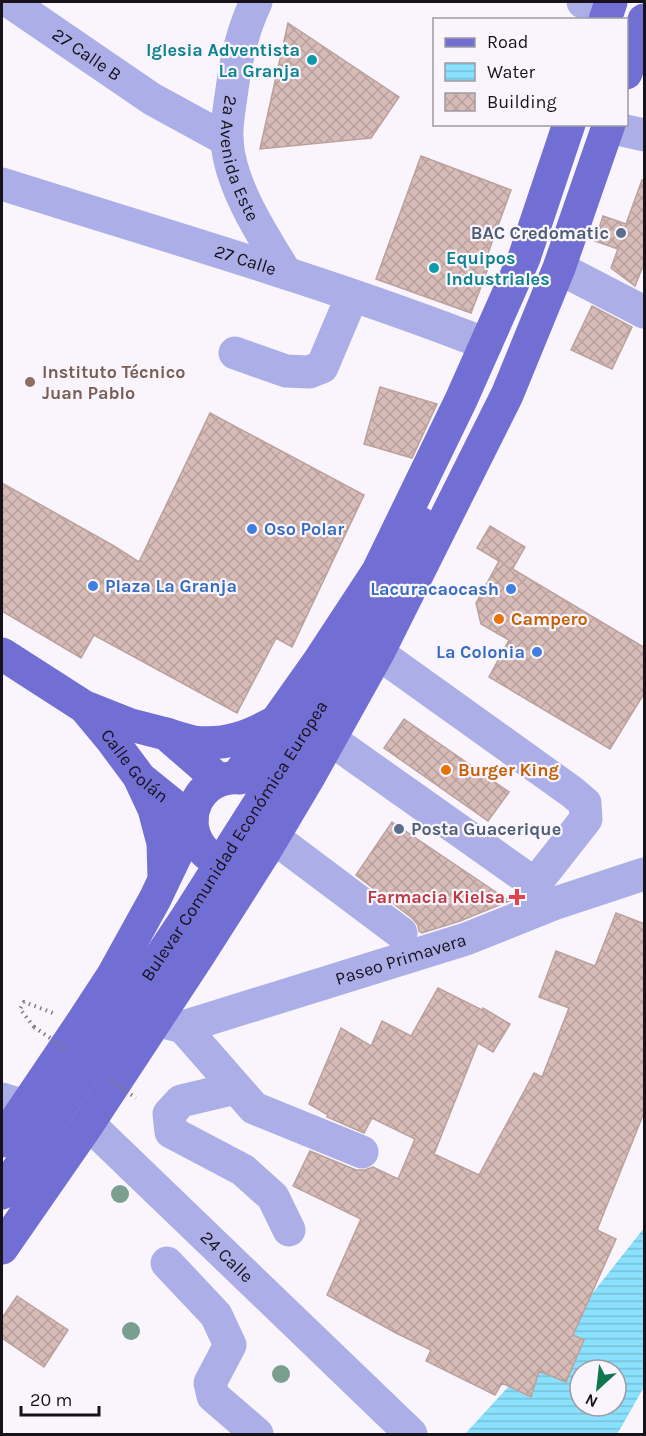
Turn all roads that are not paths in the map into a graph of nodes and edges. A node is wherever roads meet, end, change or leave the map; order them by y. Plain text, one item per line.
1 (10, 2) edge
2 (256, 2) edge
3 (645, 20) edge
4 (628, 70) edge
5 (568, 126) edge
6 (608, 126) edge
7 (645, 135) edge
8 (227, 140) junction
9 (2, 184) edge
10 (559, 268) junction
11 (286, 273) junction
12 (352, 296) junction
13 (645, 312) edge
14 (486, 344) junction
15 (235, 353) dead end
16 (461, 399) junction
17 (496, 417) junction
18 (445, 477) junction
19 (378, 653) junction
20 (2, 654) edge
21 (83, 706) junction
22 (278, 720) junction
23 (166, 734) junction
24 (330, 739) junction
25 (140, 778) junction
26 (228, 778) junction
27 (192, 824) junction
28 (272, 839) junction
29 (642, 869) edge
30 (164, 878) junction
31 (546, 894) junction
32 (401, 933) dead end
33 (170, 1023) junction
34 (44, 1079) junction
35 (236, 1088) junction
36 (13, 1102) edge
37 (88, 1124) junction
38 (2, 1141) edge
39 (362, 1152) dead end
40 (2, 1193) edge
41 (289, 1230) dead end
42 (2, 1248) edge
43 (167, 1263) dead end
44 (257, 1434) edge
45 (411, 1434) edge

1 - 8 street, 27 Calle B
2 - 8 street, 2a Avenida Este
3 - 4 main road
5 - 14 main road, Bulevar Comunidad Económica Europea
6 - 7 street
6 - 10 main road, Bulevar Comunidad Económica Europea
8 - 11 street, 2a Avenida Este
9 - 11 street, 27 Calle
10 - 13 street
10 - 17 main road, Bulevar Comunidad Económica Europea
11 - 12 street, 27 Calle
12 - 14 street, 27 Calle
12 - 15 street
14 - 16 main road, Bulevar Comunidad Económica Europea
16 - 18 main road, Bulevar Comunidad Económica Europea
16 - 22 main road, Bulevar Comunidad Económica Europea
17 - 18 main road, Bulevar Comunidad Económica Europea
17 - 19 main road, Bulevar Comunidad Económica Europea
18 - 40 main road, Bulevar Comunidad Económica Europea, bridge
19 - 24 main road, Bulevar Comunidad Económica Europea
19 - 31 street
20 - 21 main road, Calle Golán
21 - 23 main road, Calle Golán
21 - 25 main road, Calle Golán
22 - 23 main road
22 - 26 main road, Bulevar Comunidad Económica Europea
23 - 26 main road, Calle Golán
24 - 28 main road, Bulevar Comunidad Económica Europea
24 - 31 street
25 - 27 main road, Calle Golán
25 - 30 main road
26 - 27 main road
26 - 28 main road
27 - 28 main road
27 - 30 main road, Bulevar Comunidad Económica Europea
28 - 32 street
28 - 33 main road, Bulevar Comunidad Económica Europea
29 - 31 street, Paseo Primavera
30 - 34 main road, Bulevar Comunidad Económica Europea
31 - 33 street, Paseo Primavera
33 - 35 street
33 - 37 main road, Bulevar Comunidad Económica Europea
34 - 36 main road, Bulevar Comunidad Económica Europea
34 - 37 street, 24 Calle
35 - 39 street
35 - 41 street
36 - 38 main road, Bulevar Comunidad Económica Europea
37 - 42 main road, Bulevar Comunidad Económica Europea
37 - 45 street, 24 Calle
43 - 44 street

